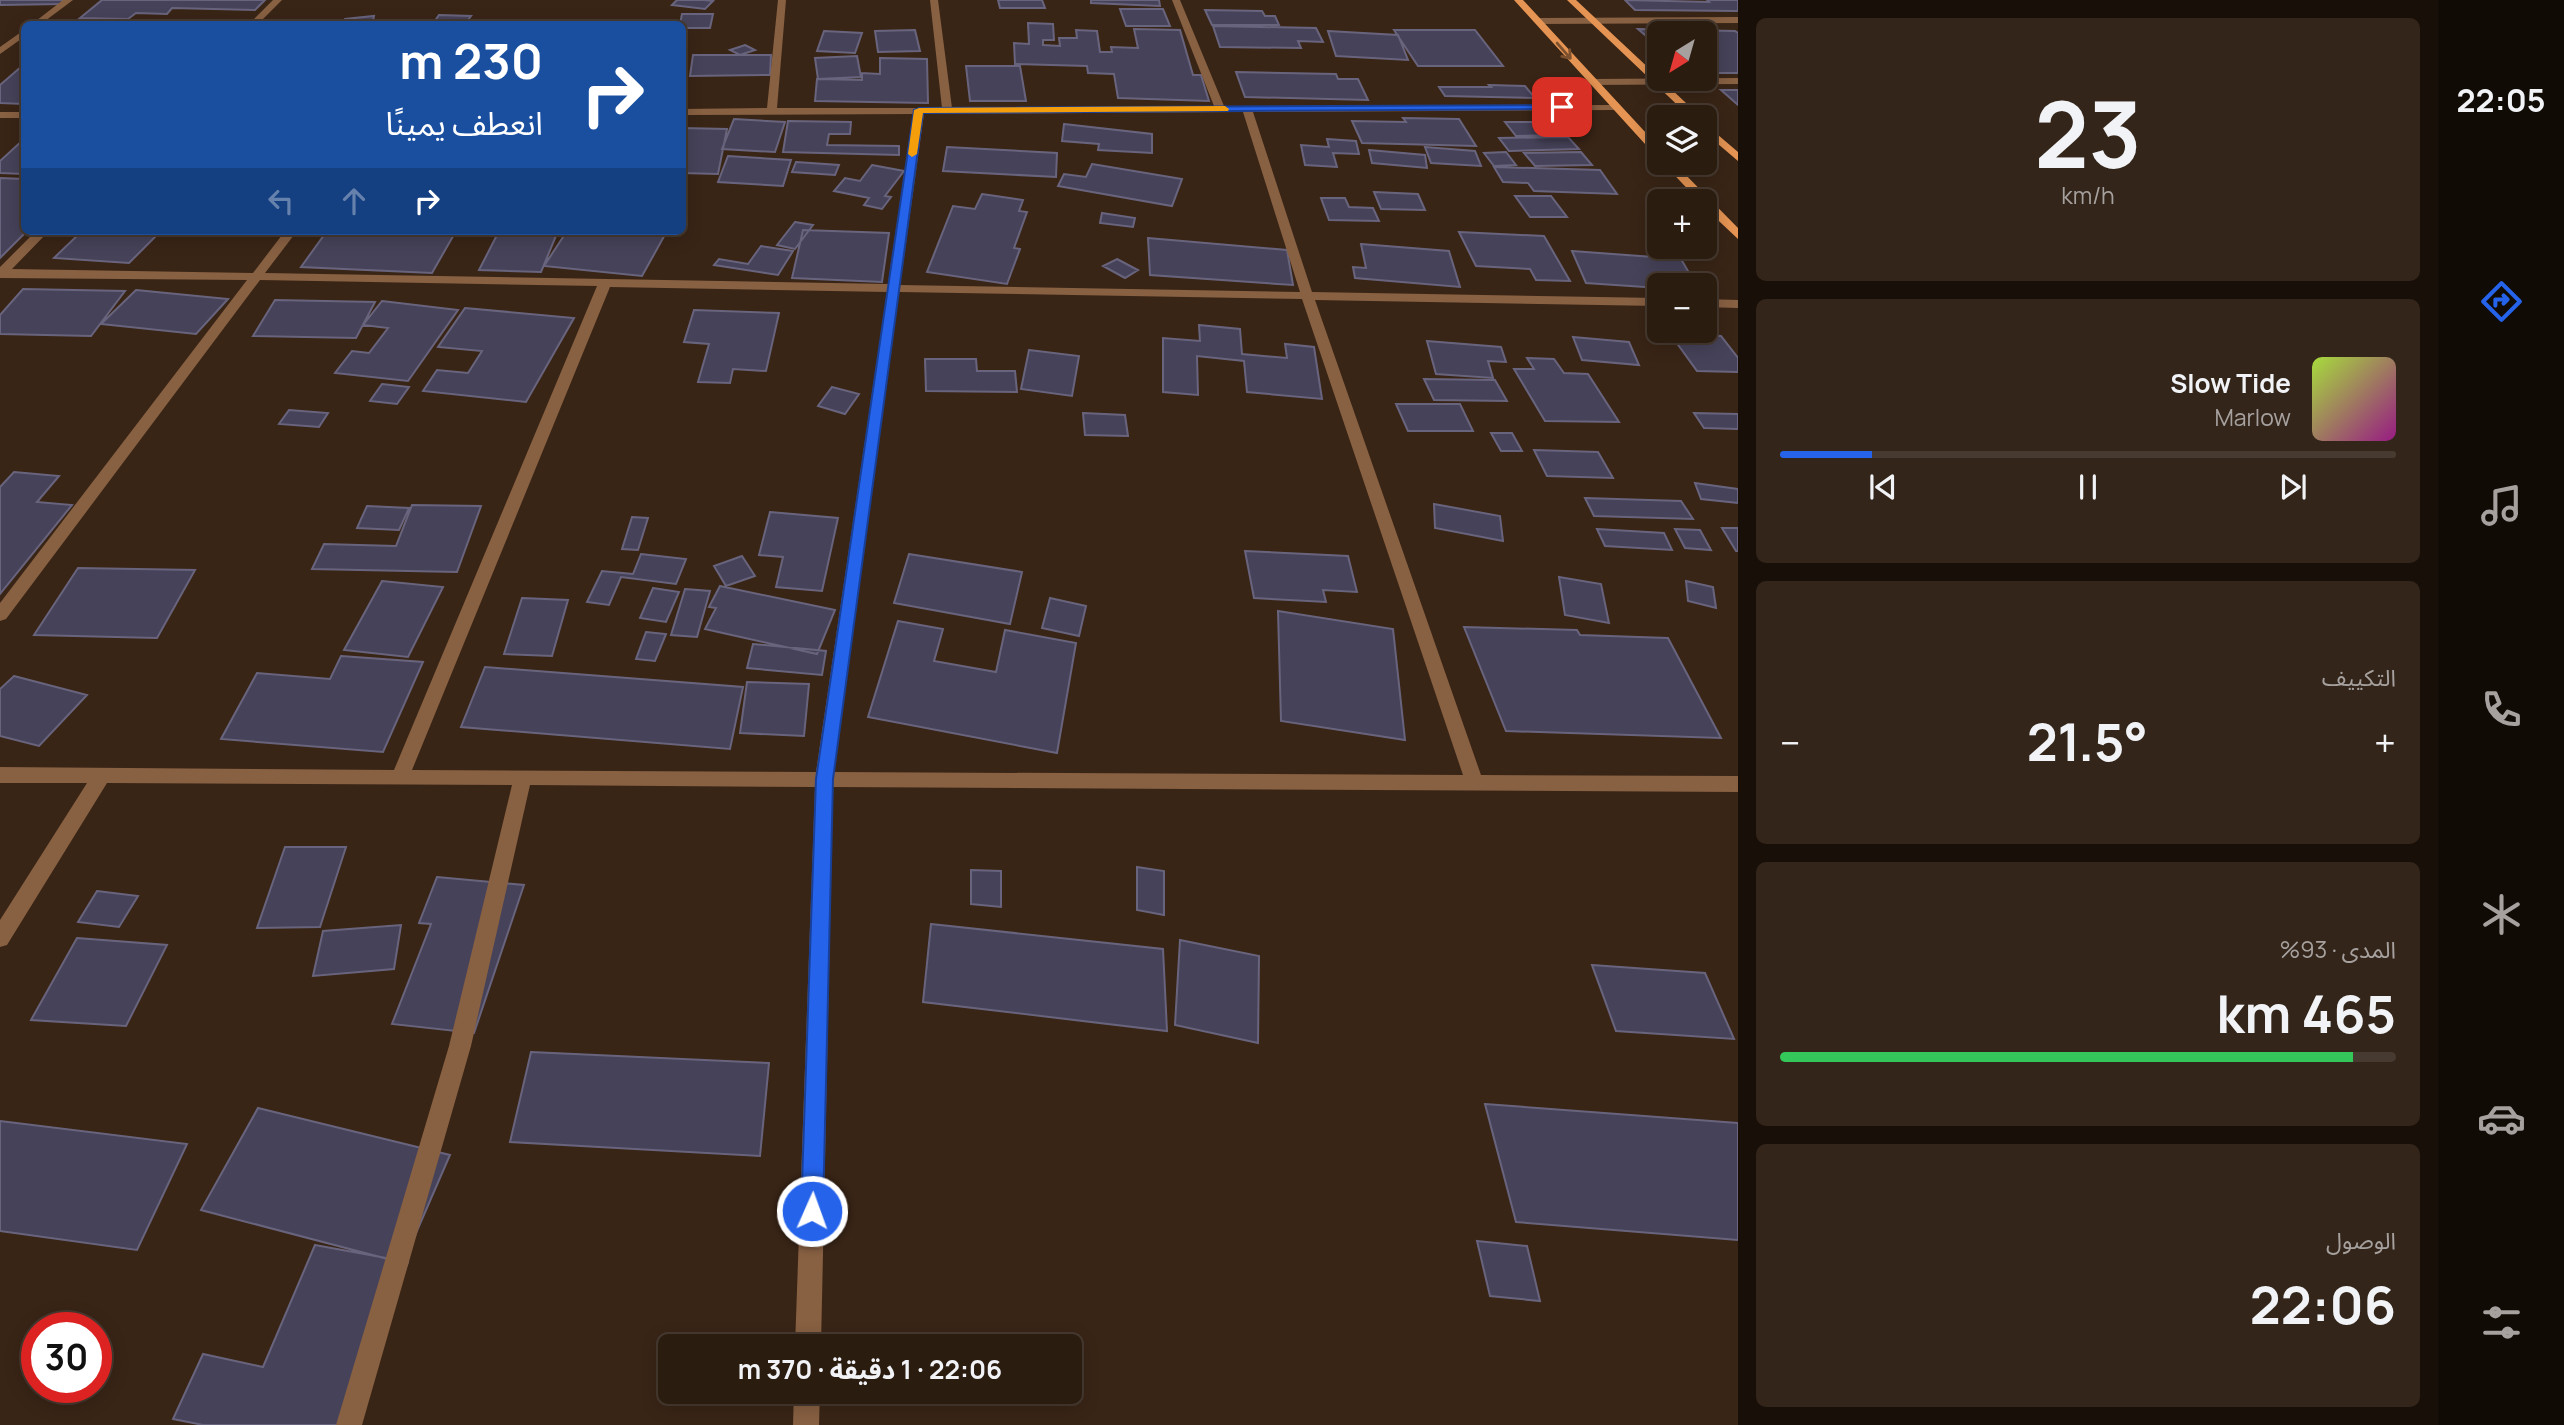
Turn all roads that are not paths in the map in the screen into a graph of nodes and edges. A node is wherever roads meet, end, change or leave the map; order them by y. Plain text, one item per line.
1 (69, 0) edge
2 (278, 0) edge
3 (782, 0) edge
4 (934, 0) edge
5 (1176, 0) edge
6 (1518, 0) edge
7 (1571, 0) edge
8 (1593, 20) junction
9 (1738, 20) edge
10 (40, 21) edge
11 (256, 21) edge
12 (1538, 21) junction
13 (21, 35) edge
14 (0, 51) edge
15 (1647, 71) edge
16 (1717, 81) edge
17 (1738, 81) edge
18 (1591, 82) junction
19 (1647, 82) edge
20 (1669, 91) edge
21 (1683, 105) edge
22 (1614, 107) junction
23 (1220, 109) junction
24 (1247, 109) junction
25 (919, 110) junction
26 (947, 110) junction
27 (772, 111) junction
28 (686, 112) edge
29 (0, 115) edge
30 (21, 115) edge
31 (1717, 138) edge
32 (1647, 141) edge
33 (1738, 158) edge
34 (1680, 175) edge
35 (39, 235) edge
36 (288, 235) edge
37 (1738, 235) edge
38 (1, 272) edge
39 (258, 278) junction
40 (605, 283) junction
41 (892, 287) junction
42 (1307, 295) junction
43 (1647, 302) edge
44 (1717, 303) edge
45 (1738, 304) edge
46 (0, 615) edge
47 (0, 775) edge
48 (102, 775) junction
49 (400, 777) junction
50 (523, 777) junction
51 (824, 779) junction
52 (1474, 781) junction
53 (1738, 784) edge
54 (0, 938) edge
55 (808, 1334) edge
56 (807, 1404) edge
57 (349, 1425) edge
58 (806, 1425) edge

1 - 10 street
2 - 11 street
3 - 27 street
4 - 26 street
5 - 23 street
6 - 12 main road
7 - 8 main road
8 - 9 street
8 - 12 street
8 - 15 main road
12 -> 18 main road
13 - 14 street
16 - 17 street
18 - 19 street
18 - 22 main road
20 - 21 main road
22 - 24 street
22 - 32 main road
23 - 24 street
23 - 26 street
24 - 42 street
25 - 26 street
25 - 27 street
25 - 41 street
27 - 28 street
29 - 30 street
31 - 33 main road
34 - 37 main road
35 - 38 street
36 - 39 street
38 - 39 street
39 - 40 street
39 - 46 street
40 - 41 street
40 - 49 street
41 - 42 street
41 - 51 street
42 - 43 street
42 - 52 street
44 - 45 street
47 - 48 street
48 - 49 street
48 - 54 street
49 - 50 street
50 - 51 street
50 - 57 street
51 - 52 street
51 - 55 street
52 - 53 street
56 - 58 street

